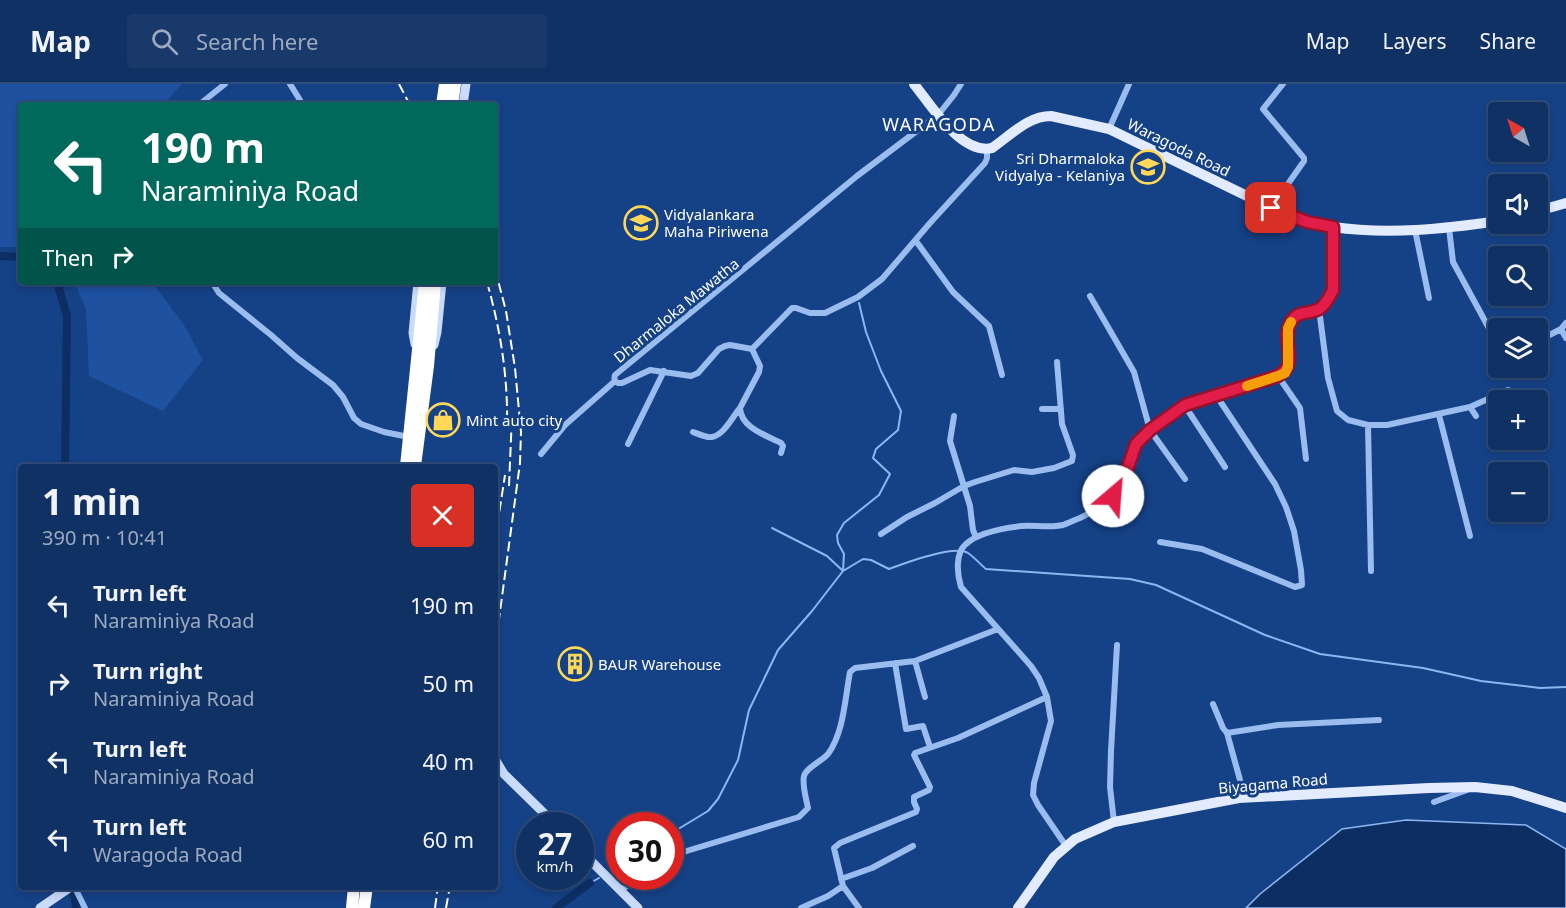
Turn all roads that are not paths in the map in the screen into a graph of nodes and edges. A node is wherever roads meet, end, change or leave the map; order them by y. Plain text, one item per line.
1 (225, 84) edge
2 (290, 84) edge
3 (440, 84) edge
4 (446, 84) edge
5 (455, 84) edge
6 (466, 84) edge
7 (914, 84) edge
8 (961, 84) edge
9 (1129, 84) edge
10 (1283, 84) edge
11 (202, 102) edge
12 (301, 102) edge
13 (437, 102) edge
14 (443, 102) edge
15 (452, 102) edge
16 (463, 102) edge
17 (938, 114) junction
18 (1109, 129) junction
19 (987, 149) junction
20 (1566, 203) edge
21 (1271, 208) junction
22 (1548, 208) edge
23 (1488, 222) edge
24 (1333, 227) junction
25 (1449, 228) junction
26 (1415, 230) junction
27 (916, 241) junction
28 (214, 285) edge
29 (418, 285) edge
30 (425, 285) edge
31 (434, 285) edge
32 (442, 285) edge
33 (1090, 296) dead end
34 (1429, 298) dead end
35 (1319, 309) junction
36 (427, 316) junction
37 (1564, 326) edge
38 (1488, 327) edge
39 (1548, 335) edge
40 (1566, 338) edge
41 (752, 349) junction
42 (1057, 362) dead end
43 (423, 365) junction
44 (664, 371) junction
45 (1002, 375) dead end
46 (1278, 376) junction
47 (615, 381) junction
48 (1216, 395) junction
49 (1488, 399) edge
50 (1185, 405) junction
51 (1470, 407) junction
52 (740, 408) junction
53 (1042, 409) dead end
54 (1061, 409) junction
55 (1439, 415) junction
56 (954, 416) dead end
57 (1476, 416) dead end
58 (1368, 425) junction
59 (1150, 430) junction
60 (693, 432) dead end
61 (410, 438) junction
62 (628, 444) dead end
63 (781, 453) dead end
64 (541, 454) dead end
65 (1306, 459) dead end
66 (406, 464) edge
67 (416, 464) edge
68 (1225, 467) dead end
69 (1185, 478) dead end
70 (964, 486) junction
71 (881, 534) dead end
72 (1470, 536) dead end
73 (976, 537) junction
74 (1160, 542) dead end
75 (1371, 571) dead end
76 (998, 629) junction
77 (1117, 645) dead end
78 (915, 661) junction
79 (895, 663) junction
80 (925, 697) dead end
81 (1047, 697) junction
82 (1213, 704) dead end
83 (1379, 720) dead end
84 (1227, 734) junction
85 (930, 747) junction
86 (498, 764) edge
87 (1475, 787) junction
88 (1245, 798) junction
89 (1434, 802) dead end
90 (1566, 808) edge
91 (543, 812) edge
92 (1114, 822) junction
93 (913, 846) dead end
94 (1066, 846) junction
95 (684, 852) edge
96 (594, 864) edge
97 (606, 875) edge
98 (841, 879) junction
99 (843, 886) junction
100 (67, 890) edge
101 (75, 890) edge
102 (354, 890) edge
103 (366, 890) edge
104 (621, 890) edge
105 (40, 908) edge
106 (85, 908) edge
107 (352, 908) edge
108 (364, 908) edge
109 (638, 908) edge
110 (801, 908) edge
111 (859, 908) edge
112 (1018, 908) edge

1 - 11 street
2 - 12 street
3 - 13 street
4 - 14 highway
5 - 15 highway
6 - 16 street
7 - 17 main road
8 - 17 street
9 - 18 street
10 - 21 street
17 - 19 main road
17 - 47 street, Dharmaloka Mawatha
18 - 19 main road, Waragoda Road
18 - 21 main road, Waragoda Road
19 - 27 street
20 - 22 main road
21 - 24 main road, Waragoda Road
23 - 25 main road, Waragoda Road
24 - 26 main road, Waragoda Road
24 - 35 street
25 - 26 main road, Waragoda Road
25 - 38 street
26 - 34 street
27 - 41 street
27 - 45 street
28 - 61 street
29 - 43 street
30 - 36 highway
31 - 36 highway
32 - 43 street
33 - 59 street
35 - 46 street
35 - 58 street
36 - 43 highway
37 - 39 street
37 - 40 street
41 - 44 street, Dharmaloka Mawatha
41 - 52 street
42 - 54 street
43 - 61 highway
43 - 67 highway
44 - 47 street, Dharmaloka Mawatha
44 - 62 street
46 - 48 street
46 - 65 street
47 - 64 street
48 - 50 street
48 - 74 street
49 - 51 street
50 - 59 street
50 - 68 street
51 - 55 street
51 - 57 street
52 - 60 street
52 - 63 street
53 - 54 street
54 - 70 street
55 - 58 street
55 - 72 street
56 - 70 street
58 - 75 street
59 - 69 street
59 - 73 street
61 - 66 highway
70 - 71 street
70 - 73 street
73 - 76 street
76 - 78 street
76 - 81 street
77 - 92 street
78 - 79 street
78 - 80 street
79 - 85 street
79 - 95 street
81 - 85 street
81 - 94 street
82 - 84 street
83 - 84 street
84 - 88 street
85 - 98 street
86 - 91 street
87 - 88 main road, Biyagama Road
87 - 89 street
87 - 90 main road, Biyagama Road
88 - 92 main road, Biyagama Road
92 - 94 main road, Biyagama Road
93 - 98 street
94 - 112 main road, Biyagama Road
96 - 97 street
98 - 99 street
99 - 110 street
99 - 111 street
100 - 105 street
101 - 106 street
102 - 107 highway
103 - 108 highway
104 - 109 street

